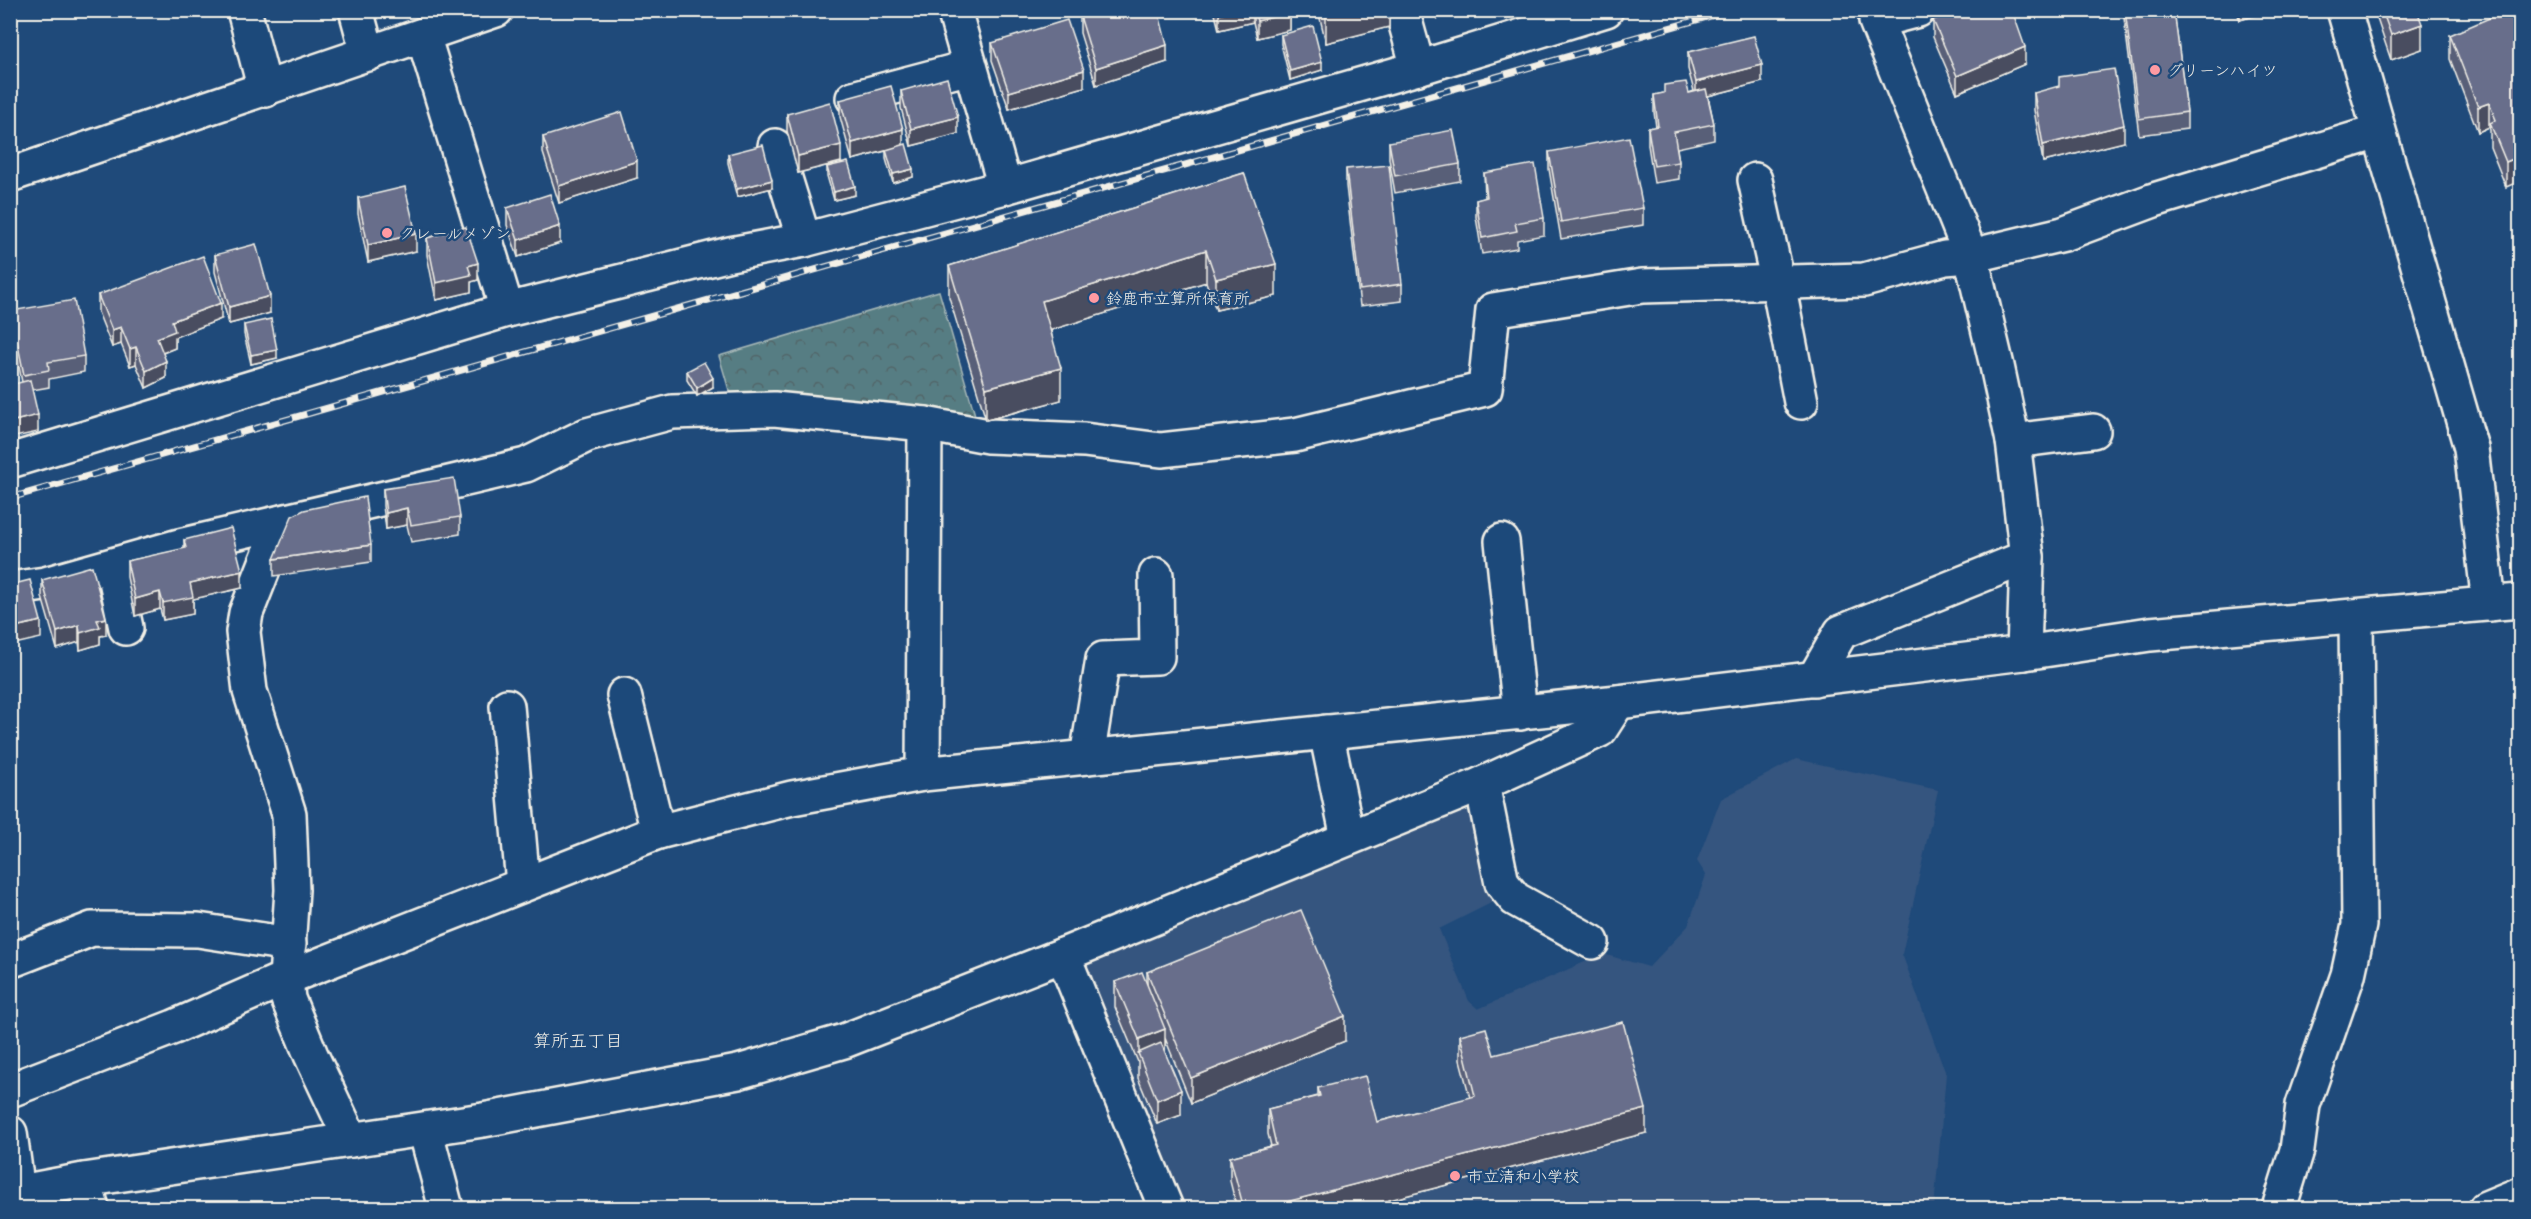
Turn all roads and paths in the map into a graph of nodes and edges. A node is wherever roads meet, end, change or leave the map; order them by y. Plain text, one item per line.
1 (244, 10) edge
2 (356, 10) edge
3 (496, 10) edge
4 (954, 10) edge
5 (1402, 10) edge
6 (1918, 10) edge
7 (2344, 10) edge
8 (1586, 14) edge
9 (438, 24) edge
10 (368, 54) junction
11 (970, 67) junction
12 (1418, 68) junction
13 (265, 90) junction
14 (853, 98) edge
15 (2378, 132) junction
16 (775, 146) dead end
17 (10, 175) edge
18 (1755, 180) dead end
19 (1005, 187) junction
20 (804, 240) junction
21 (1971, 256) junction
22 (1778, 283) junction
23 (507, 310) junction
24 (1801, 402) dead end
25 (925, 424) junction
26 (2093, 431) dead end
27 (2013, 441) junction
28 (10, 461) edge
29 (282, 522) junction
30 (1502, 541) dead end
31 (2027, 556) junction
32 (113, 566) junction
33 (1156, 575) dead end
34 (10, 589) edge
35 (2505, 603) edge
36 (2356, 618) junction
37 (126, 628) dead end
38 (2024, 653) junction
39 (1814, 679) junction
40 (624, 695) dead end
41 (1618, 702) junction
42 (507, 706) dead end
43 (1520, 713) junction
44 (1326, 732) junction
45 (1088, 757) junction
46 (923, 774) junction
47 (1482, 784) junction
48 (658, 832) junction
49 (1348, 838) junction
50 (523, 884) junction
51 (1592, 942) dead end
52 (289, 944) junction
53 (1063, 955) junction
54 (10, 961) edge
55 (286, 978) junction
56 (10, 1090) edge
57 (425, 1129) junction
58 (10, 1133) edge
59 (351, 1140) junction
60 (14, 1193) edge
61 (88, 1194) edge
62 (2520, 1194) edge
63 (446, 1209) edge
64 (1166, 1209) edge
65 (2279, 1209) edge
66 (2486, 1209) edge

1 - 13 street
2 - 10 street
3 - 9 street
4 - 11 street
5 - 12 street
6 - 21 street
7 - 15 street
8 - 12 street
9 - 10 street
9 - 23 street
10 - 13 street
11 - 14 street
11 - 19 street
12 - 19 street
13 - 17 street
15 - 21 street
15 - 35 street
16 - 20 street
18 - 22 street
19 - 20 street
20 - 23 street
21 - 22 street
21 - 27 street
22 - 24 street
22 - 25 street
23 - 28 street
25 - 29 street
25 - 46 street
26 - 27 street
27 - 31 street
29 - 32 street
29 - 52 street
30 - 43 street
31 - 38 street
31 - 39 street
32 - 34 street
32 - 37 street
33 - 45 street
35 - 36 street
36 - 38 street
36 - 65 street
38 - 39 street
39 - 41 street
40 - 48 street
41 - 43 street
41 - 47 street
42 - 50 street
43 - 44 street
44 - 45 street
44 - 49 street
45 - 46 street
46 - 48 street
47 - 49 street
47 - 51 street
48 - 50 street
49 - 53 street
50 - 55 street
52 - 54 street
52 - 55 street
53 - 57 street
53 - 64 street
55 - 56 street
55 - 59 street
57 - 59 street
57 - 63 street
58 - 60 street
59 - 61 street
60 - 61 street
62 - 66 street

